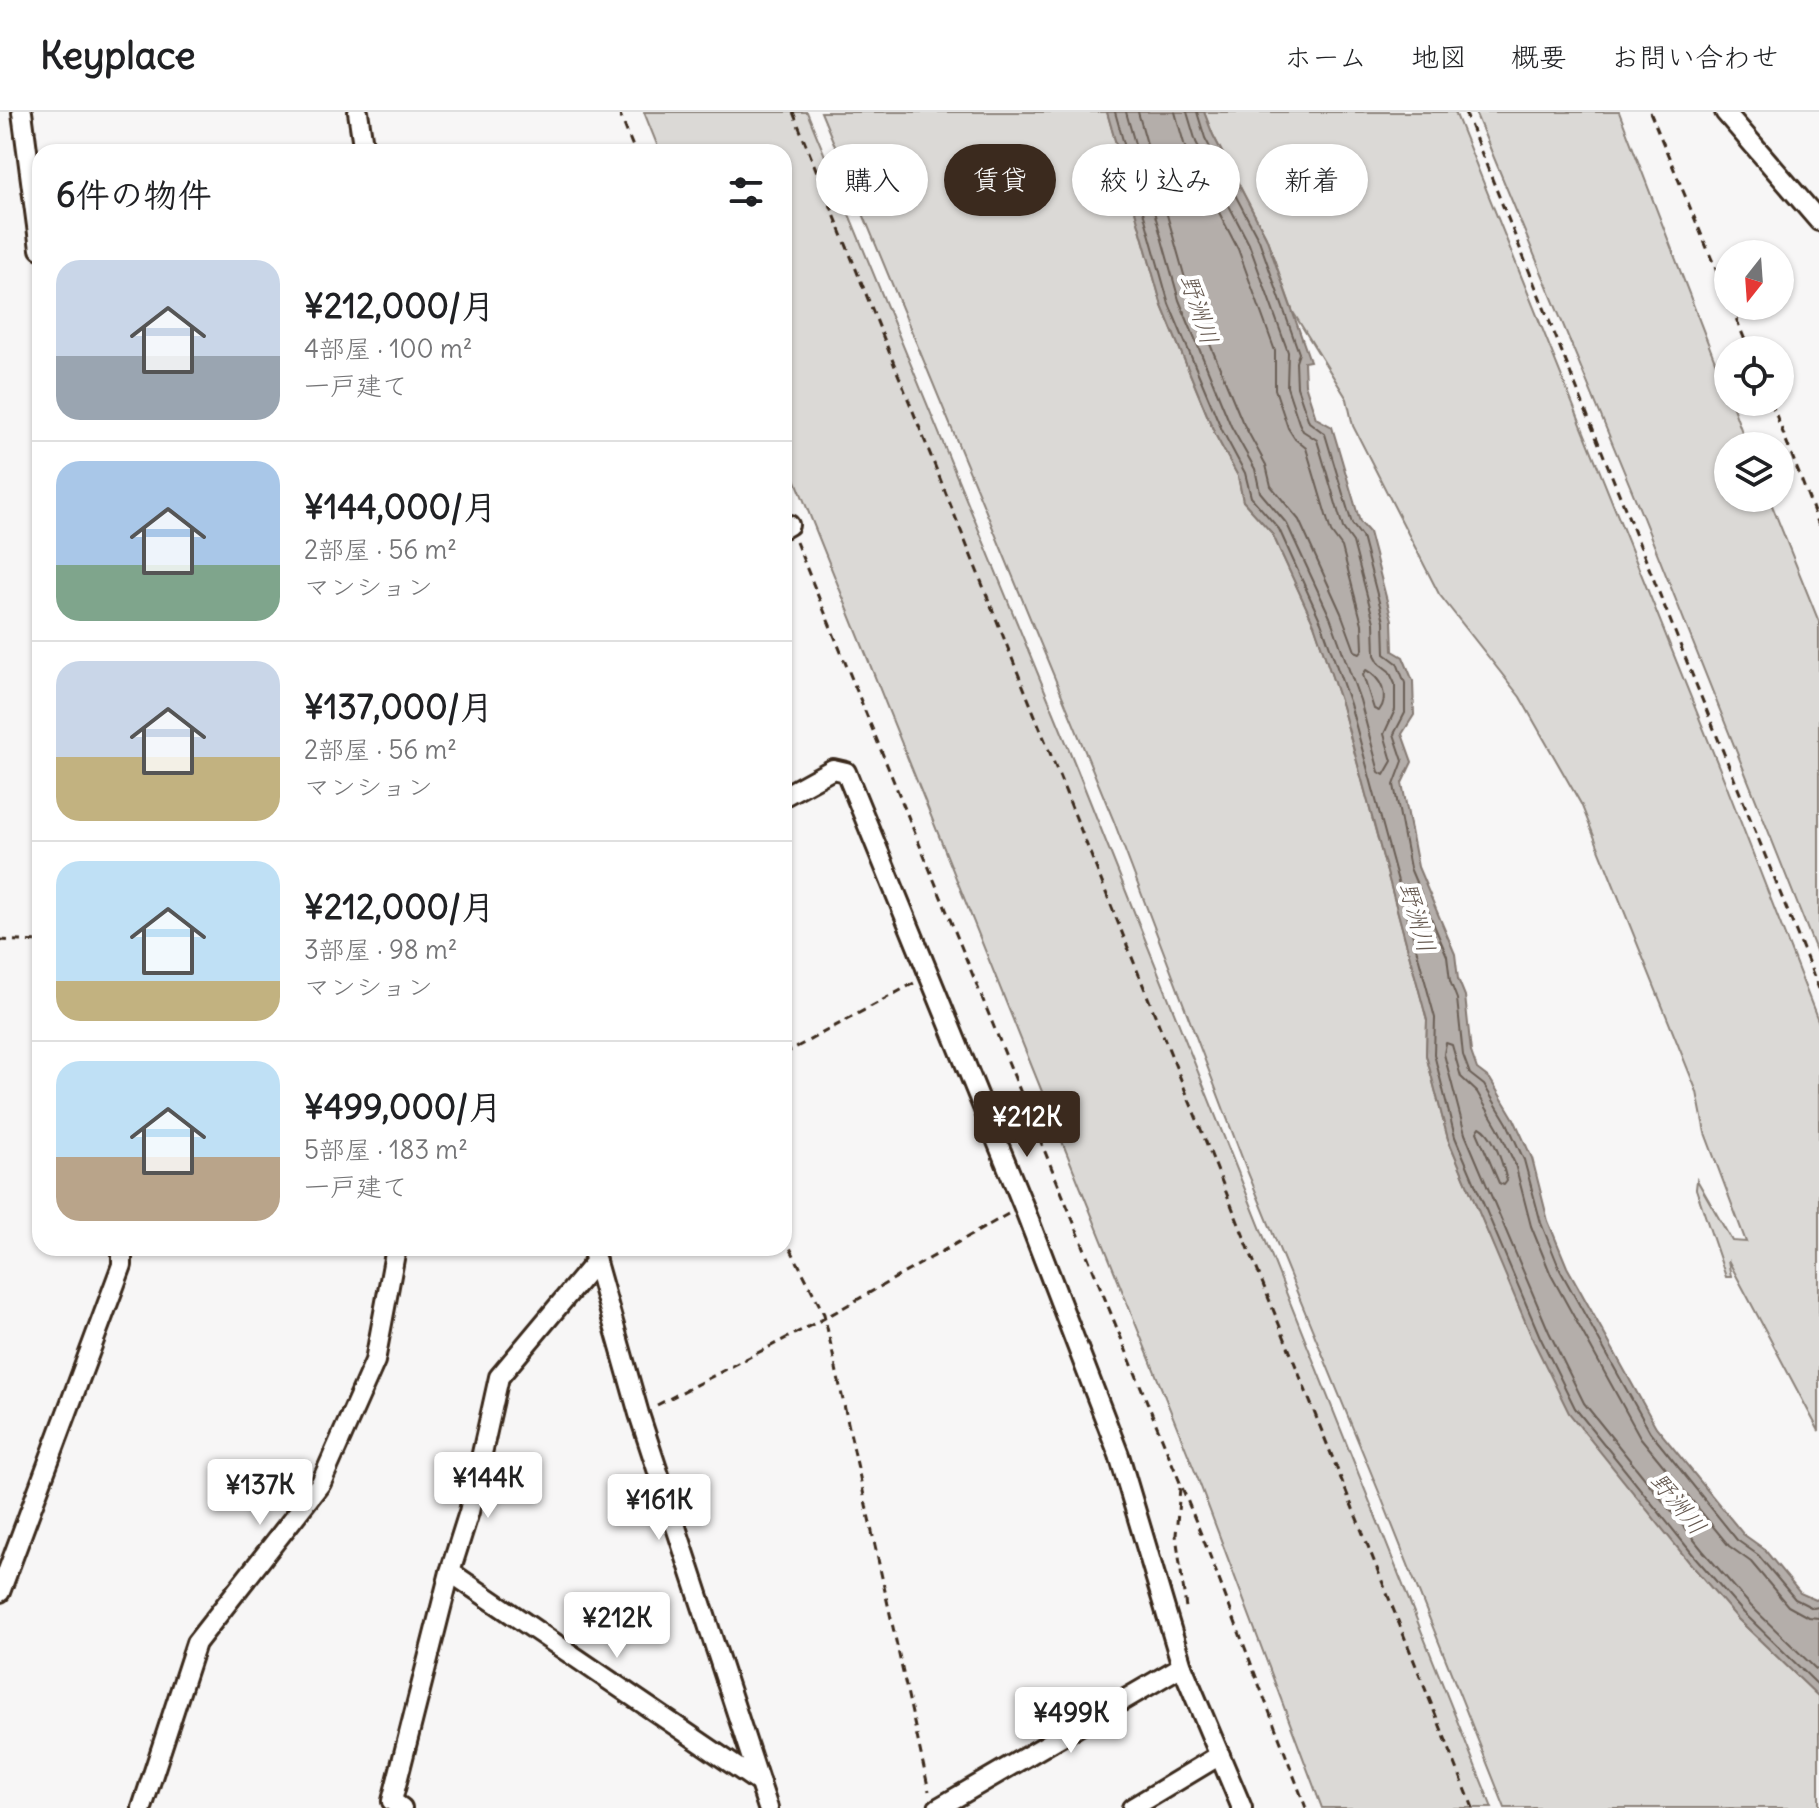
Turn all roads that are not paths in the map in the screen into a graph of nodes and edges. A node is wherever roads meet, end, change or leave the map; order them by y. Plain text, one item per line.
1 (22, 112) edge
2 (358, 112) edge
3 (1725, 112) edge
4 (363, 144) edge
5 (32, 188) edge
6 (1819, 221) edge
7 (792, 792) edge
8 (122, 1256) edge
9 (395, 1256) edge
10 (593, 1256) edge
11 (594, 1256) edge
12 (450, 1572) junction
13 (0, 1592) edge
14 (1182, 1666) junction
15 (1220, 1755) junction
16 (760, 1783) junction
17 (934, 1800) edge
18 (142, 1808) edge
19 (402, 1808) edge
20 (768, 1808) edge
21 (1132, 1808) edge
22 (1242, 1808) edge

1 - 5 street
2 - 4 street
3 - 6 street
7 - 14 street
8 - 13 street
9 - 18 street
10 - 12 street
11 - 16 street
12 - 16 street
12 - 19 street
14 - 15 street
14 - 17 street
15 - 21 street
15 - 22 street
16 - 20 street

